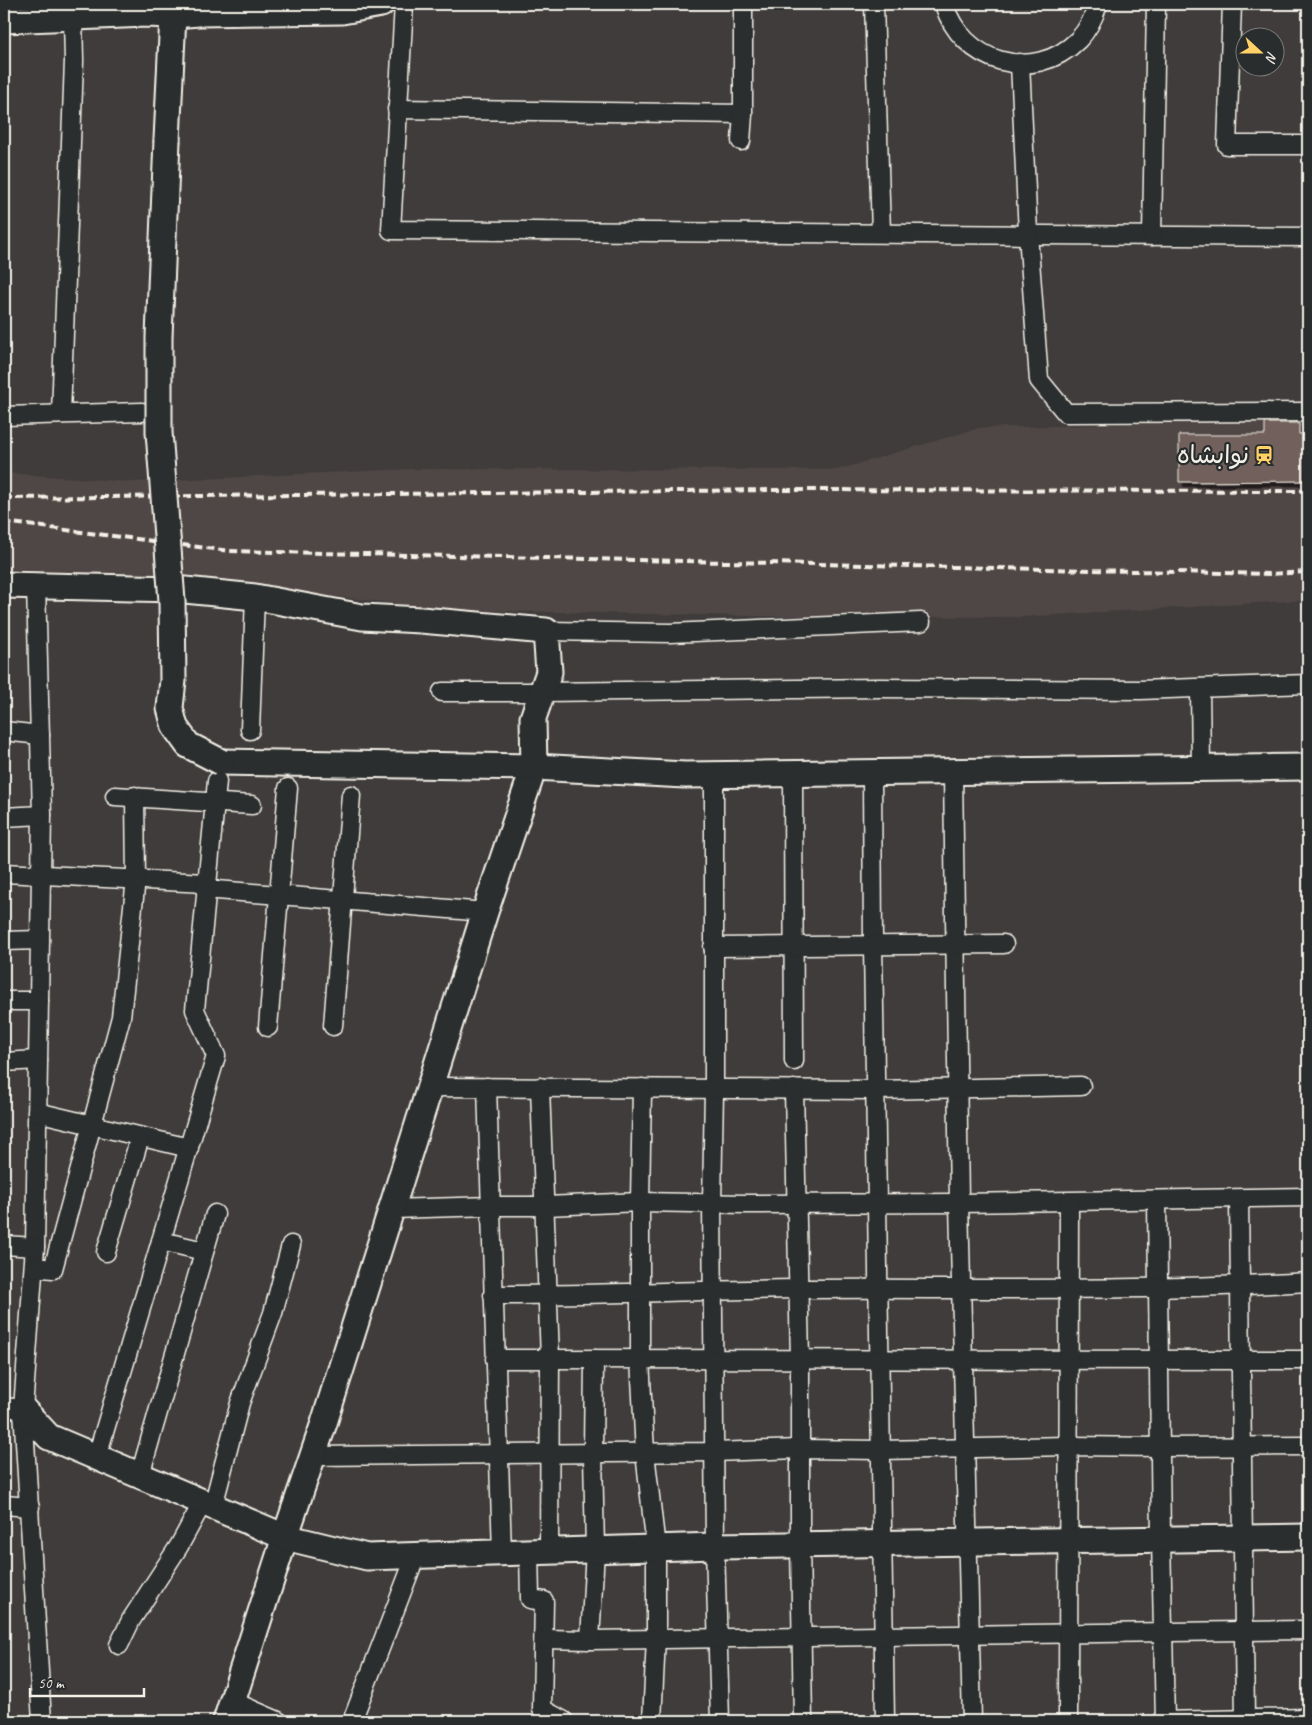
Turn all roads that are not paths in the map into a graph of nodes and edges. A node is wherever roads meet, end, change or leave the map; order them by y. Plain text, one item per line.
1 (381, 4) edge
2 (404, 4) edge
3 (743, 4) edge
4 (874, 4) edge
5 (944, 4) edge
6 (1098, 4) edge
7 (1156, 4) edge
8 (1232, 4) edge
9 (199, 8) edge
10 (146, 9) edge
11 (80, 12) edge
12 (173, 16) junction
13 (4, 20) edge
14 (1020, 63) junction
15 (397, 109) junction
16 (743, 114) junction
17 (741, 141) dead end
18 (1308, 145) edge
19 (882, 233) junction
20 (1028, 234) junction
21 (1152, 236) junction
22 (1308, 238) edge
23 (142, 412) dead end
24 (1308, 412) edge
25 (62, 414) junction
26 (4, 416) edge
27 (4, 585) edge
28 (36, 585) junction
29 (255, 596) junction
30 (921, 622) dead end
31 (546, 631) junction
32 (1308, 684) edge
33 (1200, 688) junction
34 (442, 692) dead end
35 (542, 692) junction
36 (250, 730) dead end
37 (4, 731) edge
38 (40, 735) junction
39 (534, 767) junction
40 (1308, 767) edge
41 (1201, 769) junction
42 (219, 772) junction
43 (953, 772) junction
44 (872, 773) junction
45 (793, 774) junction
46 (714, 775) junction
47 (288, 788) dead end
48 (351, 795) dead end
49 (115, 796) dead end
50 (135, 796) junction
51 (214, 802) junction
52 (252, 805) dead end
53 (42, 815) junction
54 (4, 817) edge
55 (4, 873) edge
56 (41, 875) junction
57 (136, 879) junction
58 (206, 886) junction
59 (278, 895) junction
60 (343, 900) junction
61 (485, 912) junction
62 (40, 940) junction
63 (4, 941) edge
64 (1004, 944) dead end
65 (873, 945) junction
66 (954, 945) junction
67 (793, 946) junction
68 (713, 947) junction
69 (4, 1001) edge
70 (39, 1001) junction
71 (333, 1026) dead end
72 (268, 1028) dead end
73 (38, 1060) junction
74 (794, 1061) dead end
75 (4, 1062) edge
76 (1081, 1086) dead end
77 (430, 1087) junction
78 (487, 1087) junction
79 (540, 1087) junction
80 (642, 1088) junction
81 (957, 1088) junction
82 (714, 1089) junction
83 (794, 1089) junction
84 (875, 1090) junction
85 (38, 1112) junction
86 (92, 1124) junction
87 (140, 1137) junction
88 (189, 1148) junction
89 (1308, 1198) edge
90 (1239, 1199) junction
91 (1157, 1200) junction
92 (640, 1202) junction
93 (1069, 1202) junction
94 (712, 1203) junction
95 (876, 1203) junction
96 (959, 1203) junction
97 (796, 1204) junction
98 (492, 1206) junction
99 (546, 1206) junction
100 (392, 1209) junction
101 (215, 1214) dead end
102 (161, 1241) junction
103 (4, 1245) edge
104 (291, 1245) dead end
105 (35, 1247) junction
106 (204, 1251) junction
107 (106, 1252) dead end
108 (34, 1267) junction
109 (1308, 1282) edge
110 (1240, 1286) junction
111 (1158, 1287) junction
112 (961, 1288) junction
113 (798, 1289) junction
114 (1069, 1289) junction
115 (878, 1290) junction
116 (712, 1292) junction
117 (640, 1293) junction
118 (493, 1295) junction
119 (548, 1295) junction
120 (495, 1359) junction
121 (550, 1359) junction
122 (594, 1359) junction
123 (640, 1359) junction
124 (713, 1359) junction
125 (800, 1359) junction
126 (879, 1359) junction
127 (963, 1360) junction
128 (1068, 1360) junction
129 (1159, 1360) junction
130 (1242, 1360) junction
131 (1308, 1360) edge
132 (14, 1408) edge
133 (1068, 1446) junction
134 (1242, 1446) junction
135 (1308, 1446) edge
136 (965, 1447) junction
137 (1160, 1447) junction
138 (800, 1449) junction
139 (881, 1450) junction
140 (714, 1452) junction
141 (593, 1453) junction
142 (645, 1453) junction
143 (498, 1454) junction
144 (549, 1454) junction
145 (97, 1456) junction
146 (312, 1456) junction
147 (140, 1474) junction
148 (208, 1504) junction
149 (4, 1505) edge
150 (30, 1507) junction
151 (285, 1537) junction
152 (1308, 1537) edge
153 (1161, 1538) junction
154 (1243, 1538) junction
155 (1068, 1539) junction
156 (967, 1541) junction
157 (883, 1543) junction
158 (800, 1544) junction
159 (715, 1546) junction
160 (656, 1548) junction
161 (595, 1550) junction
162 (539, 1551) junction
163 (502, 1553) junction
164 (416, 1555) junction
165 (1308, 1630) edge
166 (1244, 1631) junction
167 (1163, 1632) junction
168 (1068, 1633) junction
169 (969, 1634) junction
170 (802, 1636) junction
171 (884, 1636) junction
172 (656, 1638) junction
173 (718, 1638) junction
174 (544, 1639) junction
175 (590, 1640) junction
176 (119, 1645) dead end
177 (229, 1711) edge
178 (1308, 1718) edge
179 (1245, 1720) edge
180 (42, 1721) edge
181 (278, 1721) edge
182 (352, 1721) edge
183 (564, 1721) edge
184 (652, 1721) edge
185 (720, 1721) edge
186 (803, 1721) edge
187 (885, 1721) edge
188 (972, 1721) edge
189 (1068, 1721) edge
190 (1161, 1721) edge
191 (1165, 1721) edge

1 - 9 street
2 - 15 street
3 - 16 street
4 - 19 street
5 - 14 street
6 - 14 street
7 - 21 street
8 - 18 street
9 - 12 street
10 - 11 street
10 - 12 street
11 - 13 street
11 - 25 street
12 - 42 street, bridge
14 - 20 street
15 - 16 street
15 - 19 street
16 - 17 street
19 - 20 street
20 - 21 street
20 - 24 street
21 - 22 street
23 - 25 street
25 - 26 street
27 - 28 street
28 - 29 street
28 - 38 street
29 - 31 street
29 - 36 street
30 - 31 street
31 - 35 street
32 - 33 street
33 - 35 street
33 - 41 street
34 - 35 street
35 - 39 street
37 - 38 street
38 - 53 street
39 - 42 street
39 - 46 street
39 - 61 street
40 - 41 street
41 - 43 street
42 - 51 street
43 - 44 street
43 - 66 street
44 - 45 street
44 - 65 street
45 - 46 street
45 - 67 street
46 - 68 street
47 - 59 street
48 - 60 street
49 - 50 street
50 - 51 street
50 - 57 street
51 - 52 street
51 - 58 street
53 - 54 street
53 - 56 street
55 - 56 street
56 - 57 street
56 - 62 street
57 - 58 street
57 - 86 street
58 - 59 street
58 - 88 street
59 - 60 street
59 - 72 street
60 - 61 street
60 - 71 street
61 - 77 street
62 - 63 street
62 - 70 street
64 - 66 street
65 - 66 street
65 - 67 street
65 - 84 street
66 - 81 street
67 - 68 street
67 - 74 street
68 - 82 street
69 - 70 street
70 - 73 street
73 - 75 street
73 - 85 street
76 - 81 street
77 - 78 street
77 - 100 street
78 - 79 street
78 - 98 street
79 - 80 street
79 - 99 street
80 - 82 street
80 - 92 street
81 - 84 street
81 - 96 street
82 - 83 street
82 - 94 street
83 - 84 street
83 - 97 street
84 - 95 street
85 - 86 street
85 - 105 street
86 - 87 street
86 - 108 street
87 - 88 street
87 - 107 street
88 - 102 street
89 - 90 street
90 - 91 street
90 - 110 street
91 - 93 street
91 - 111 street
92 - 94 street
92 - 99 street
92 - 117 street
93 - 96 street
93 - 114 street
94 - 97 street
94 - 116 street
95 - 96 street
95 - 97 street
95 - 115 street
96 - 112 street
97 - 113 street
98 - 99 street
98 - 100 street
98 - 118 street
99 - 119 street
100 - 146 street
101 - 106 street
102 - 106 street
102 - 145 street
103 - 105 street
104 - 148 street
105 - 108 street
106 - 147 street
108 - 132 street
109 - 110 street
110 - 111 street
110 - 130 street
111 - 114 street
111 - 129 street
112 - 114 street
112 - 115 street
112 - 127 street
113 - 115 street
113 - 116 street
113 - 125 street
114 - 128 street
115 - 126 street
116 - 117 street
116 - 124 street
117 - 119 street
117 - 123 street
118 - 119 street
118 - 120 street
119 - 121 street
120 - 121 street
120 - 143 street
121 - 122 street
121 - 144 street
122 - 123 street
122 - 141 street
123 - 124 street
123 - 142 street
124 - 125 street
124 - 140 street
125 - 126 street
125 - 138 street
126 - 127 street
126 - 139 street
127 - 128 street
127 - 136 street
128 - 129 street
128 - 133 street
129 - 130 street
129 - 137 street
130 - 131 street
130 - 134 street
132 - 145 street
132 - 150 street
133 - 136 street
133 - 137 street
133 - 155 street
134 - 135 street
134 - 137 street
134 - 154 street
136 - 139 street
136 - 156 street
137 - 153 street
138 - 139 street
138 - 140 street
138 - 158 street
139 - 157 street
140 - 142 street
140 - 159 street
141 - 142 street
141 - 144 street
141 - 161 street
142 - 160 street
143 - 144 street
143 - 146 street
143 - 163 street
144 - 162 street
145 - 147 street
146 - 151 street
147 - 148 street
148 - 151 street
148 - 176 street
149 - 150 street
150 - 180 street
151 - 164 street
151 - 177 street
152 - 154 street
153 - 154 street
153 - 155 street
153 - 167 street
154 - 166 street
155 - 156 street
155 - 168 street
156 - 157 street
156 - 169 street
157 - 158 street
157 - 171 street
158 - 159 street
158 - 170 street
159 - 160 street
159 - 173 street
160 - 161 street
160 - 172 street
161 - 162 street
161 - 175 street
162 - 163 street
162 - 174 street
163 - 164 street
164 - 182 street
165 - 166 street
166 - 167 street
166 - 179 street
167 - 168 street
167 - 191 street
168 - 169 street
168 - 189 street
169 - 171 street
169 - 188 street
170 - 171 street
170 - 173 street
170 - 186 street
171 - 187 street
172 - 173 street
172 - 175 street
172 - 184 street
173 - 185 street
174 - 175 street
174 - 183 street
177 - 181 street
178 - 179 street
179 - 191 street
190 - 191 street

